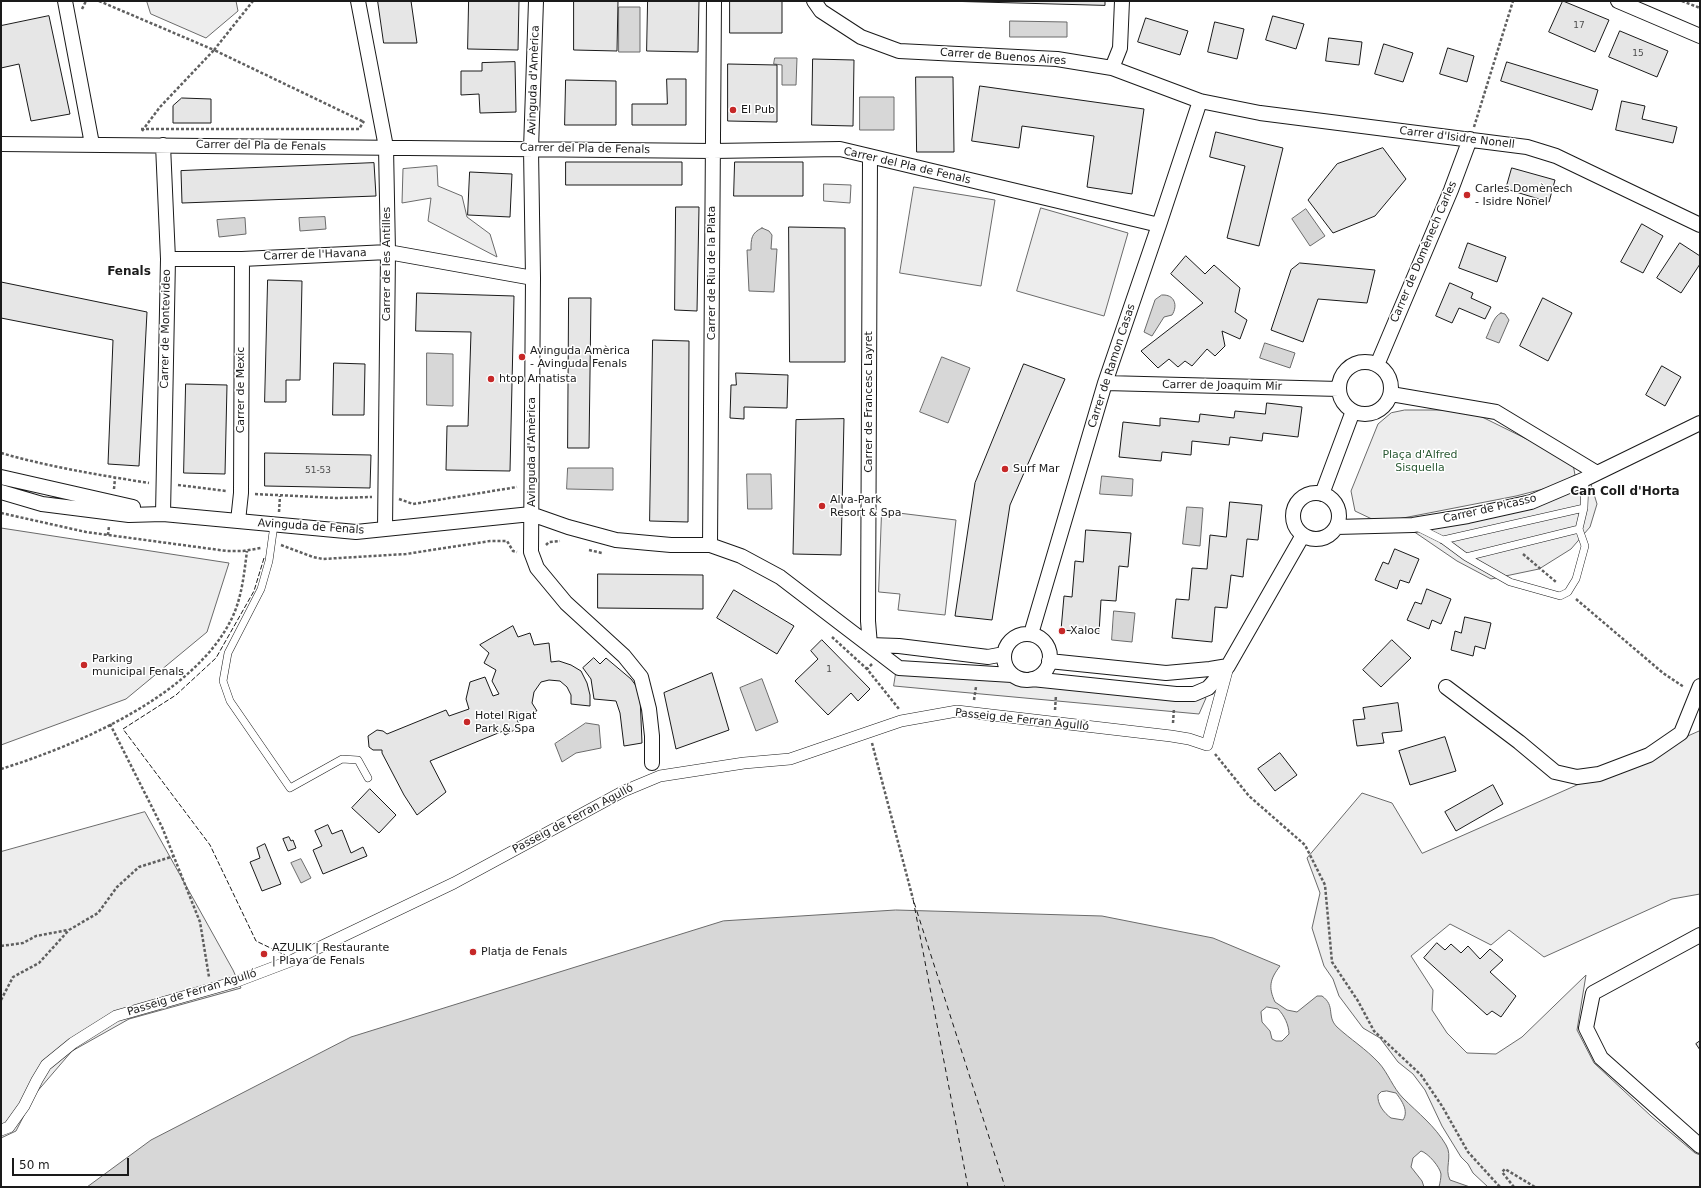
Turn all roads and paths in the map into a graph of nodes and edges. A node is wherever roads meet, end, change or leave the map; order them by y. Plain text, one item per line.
1 (65, 1) edge
2 (86, 1) edge
3 (99, 1) edge
4 (253, 1) edge
5 (358, 1) edge
6 (536, 1) edge
7 (714, 1) edge
8 (814, 1) edge
9 (1122, 1) edge
10 (1513, 1) edge
11 (1618, 1) edge
12 (1682, 1) edge
13 (104, 2) edge
14 (1700, 8) edge
15 (80, 13) dead end
16 (1700, 36) edge
17 (214, 50) junction
18 (1112, 68) junction
19 (1200, 101) junction
20 (368, 116) dead end
21 (364, 122) junction
22 (135, 129) dead end
23 (142, 129) junction
24 (1470, 139) junction
25 (1, 144) edge
26 (92, 144) junction
27 (163, 145) junction
28 (386, 147) junction
29 (531, 149) junction
30 (713, 151) junction
31 (870, 158) junction
32 (1159, 225) junction
33 (1700, 225) edge
34 (388, 252) junction
35 (168, 259) junction
36 (242, 259) junction
37 (533, 278) junction
38 (1377, 364) junction
39 (1105, 383) junction
40 (1339, 389) junction
41 (1391, 394) junction
42 (1353, 411) junction
43 (1700, 423) edge
44 (1, 452) edge
45 (1591, 476) junction
46 (1, 477) edge
47 (163, 484) junction
48 (531, 484) junction
49 (1, 492) edge
50 (241, 493) junction
51 (1322, 494) junction
52 (386, 496) junction
53 (1584, 508) junction
54 (163, 514) junction
55 (531, 514) junction
56 (238, 522) junction
57 (274, 525) junction
58 (1413, 525) junction
59 (1336, 527) junction
60 (385, 529) junction
61 (1579, 529) junction
62 (1303, 535) junction
63 (1443, 540) junction
64 (564, 542) dead end
65 (710, 545) junction
66 (1513, 546) junction
67 (544, 547) dead end
68 (588, 549) dead end
69 (247, 551) dead end
70 (608, 554) dead end
71 (1466, 557) junction
72 (1568, 592) junction
73 (1031, 634) junction
74 (830, 635) dead end
75 (875, 650) junction
76 (1004, 654) junction
77 (1049, 661) junction
78 (1228, 666) junction
79 (867, 670) junction
80 (978, 673) junction
81 (1012, 674) junction
82 (1032, 679) junction
83 (1057, 682) junction
84 (1700, 686) edge
85 (1446, 687) dead end
86 (1686, 688) dead end
87 (1176, 694) junction
88 (972, 713) junction
89 (908, 720) junction
90 (1054, 723) junction
91 (110, 724) junction
92 (870, 732) junction
93 (1171, 736) junction
94 (1207, 745) junction
95 (652, 763) dead end
96 (1, 769) edge
97 (368, 778) dead end
98 (174, 856) junction
99 (913, 900) dead end
100 (69, 930) junction
101 (1700, 935) edge
102 (1, 946) edge
103 (211, 988) junction
104 (1, 1000) edge
105 (1, 1130) edge
106 (1700, 1146) edge
107 (1500, 1187) edge
108 (1514, 1187) edge
109 (1536, 1187) edge

1 - 26 street
2 - 15 path
3 - 13 path
4 - 17 path
5 - 28 street, Carrer de les Antilles
6 - 29 street, Avinguda d'Amèrica
7 - 30 street, Carrer de Riu de la Plata
8 - 18 street, Carrer de Buenos Aires
9 - 18 street
10 - 24 path
11 - 16 street
12 - 14 path
13 - 17 path
17 - 21 path
17 - 23 path
18 - 19 street, Carrer de Buenos Aires
19 - 24 street, Carrer d'Isidre Nonell
19 - 32 street, Carrer de Ramon Casas
20 - 21 path
21 - 23 path
22 - 23 path
24 - 33 street, Carrer d'Isidre Nonell
24 - 38 street, Carrer de Domènech Carles
25 - 26 street, Carrer del Pla de Fenals
26 - 27 street, Carrer del Pla de Fenals
27 - 28 street, Carrer del Pla de Fenals
27 - 35 street, Carrer de Montevideo
28 - 29 street, Carrer del Pla de Fenals
28 - 34 street, Carrer de les Antilles
29 - 30 street, Carrer del Pla de Fenals
29 - 37 street, Avinguda d'Amèrica
30 - 31 street, Carrer del Pla de Fenals
30 - 65 street, Carrer de Riu de la Plata
31 - 32 street, Carrer del Pla de Fenals
31 - 75 street, Carrer de Francesc Layret
32 - 39 street, Carrer de Ramon Casas
34 - 36 street, Carrer de l'Havana
34 - 37 street, Carrer de l'Havana
34 - 52 street, Carrer de les Antilles
35 - 36 street, Carrer de l'Havana
35 - 47 street, Carrer de Montevideo
36 - 50 street, Carrer de Mexic
37 - 48 street, Avinguda d'Amèrica
38 - 40 street
38 - 41 street
39 - 40 street, Carrer de Joaquim Mir
39 - 73 street, Carrer de Ramon Casas
40 - 42 street
41 - 42 street
41 - 45 street
42 - 51 street
43 - 45 street, Carrer de Picasso
44 - 47 path
45 - 53 lane
45 - 58 street, Carrer de Picasso
46 - 54 street, Avinguda de Fenals
47 - 50 path
47 - 54 street, Carrer de Montevideo
48 - 52 path
48 - 55 street, Avinguda d'Amèrica
49 - 54 street, Avinguda de Fenals
50 - 52 path
50 - 56 street, Carrer de Mexic
51 - 59 street
51 - 62 street
52 - 60 street, Carrer de les Antilles
53 - 61 lane
53 - 63 lane
54 - 56 street, Avinguda de Fenals
55 - 60 street, Avinguda de Fenals
55 - 65 street
55 - 95 street, Avinguda d'Amèrica
56 - 57 street, Avinguda de Fenals
57 - 60 street, Avinguda de Fenals
57 - 97 lane
58 - 59 street, Carrer de Picasso
58 - 63 lane
59 - 62 street
61 - 66 lane
61 - 72 lane
62 - 78 street
63 - 71 lane
64 - 67 path
65 - 75 street
66 - 71 lane
66 - 72 path
68 - 70 path
69 - 91 path
71 - 72 lane
72 - 86 path
73 - 76 street
73 - 77 street
74 - 79 path
75 - 76 street
75 - 79 path
75 - 80 street
76 - 81 street
77 - 78 street
77 - 82 street
78 - 87 street
78 - 94 street
79 - 89 path
80 - 81 street
80 - 88 path
81 - 82 street
82 - 83 street
83 - 87 street
83 - 90 path
84 - 85 street
87 - 93 path
88 - 89 street, Passeig de Ferran Agulló
88 - 90 street, Passeig de Ferran Agulló
89 - 92 street, Passeig de Ferran Agulló
90 - 93 street, Passeig de Ferran Agulló
91 - 96 path
91 - 98 path
92 - 99 path
92 - 103 street, Passeig de Ferran Agulló
93 - 94 street, Passeig de Ferran Agulló
94 - 107 path
98 - 100 path
98 - 103 path
100 - 102 path
100 - 104 path
101 - 106 street
103 - 105 street, Passeig de Ferran Agulló
108 - 109 path

